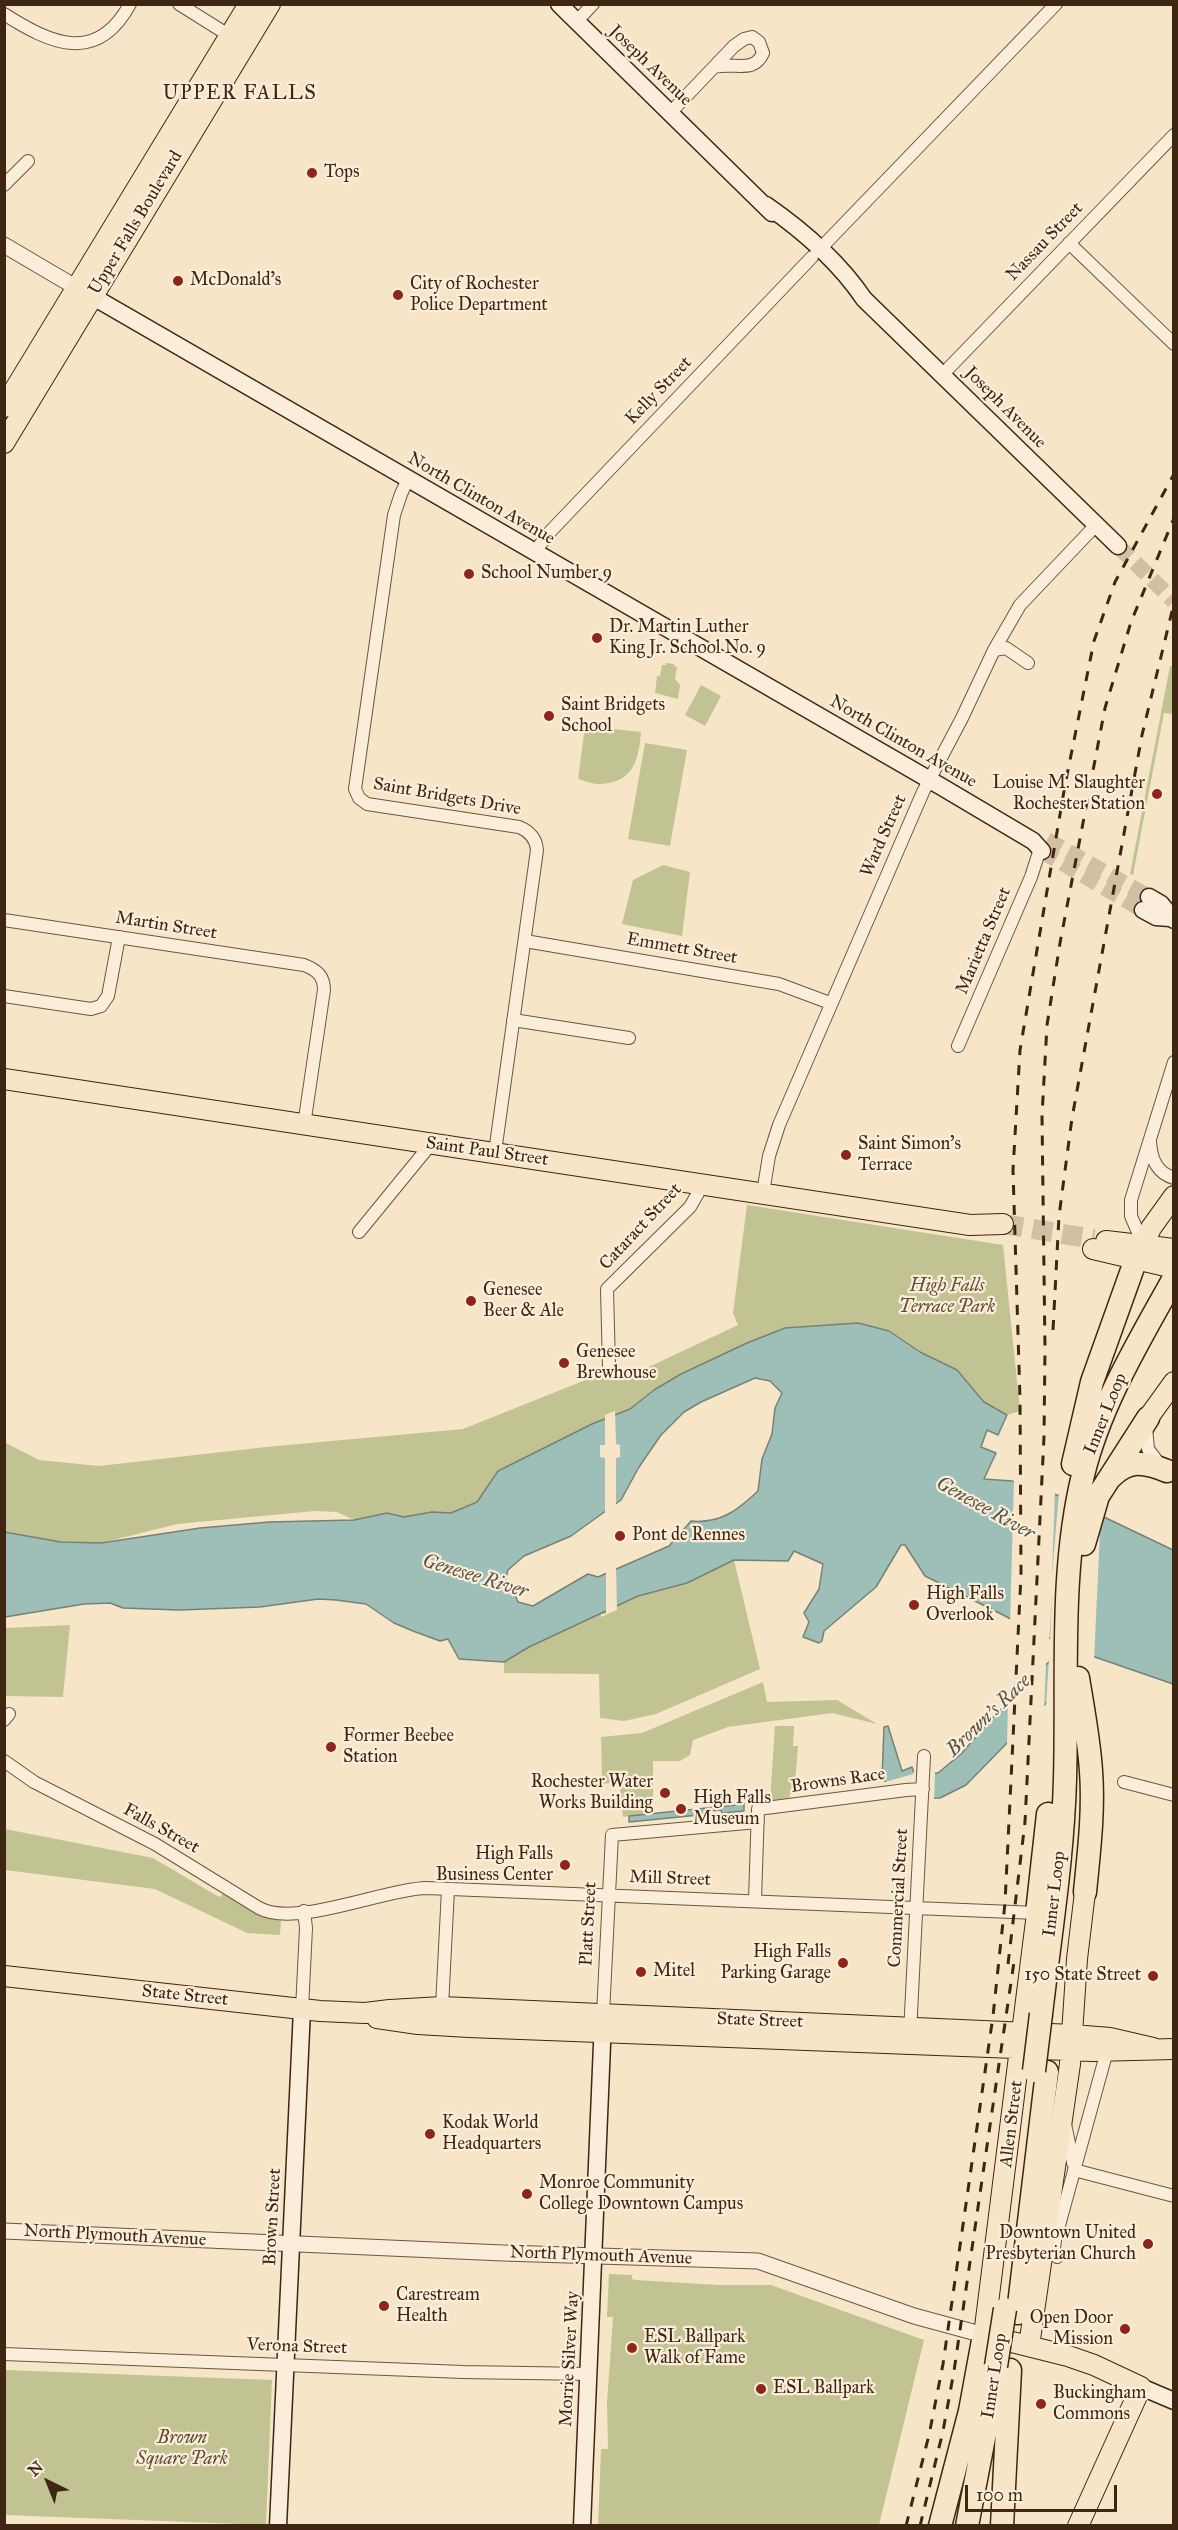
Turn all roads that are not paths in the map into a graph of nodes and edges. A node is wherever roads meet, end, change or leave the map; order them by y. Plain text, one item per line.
1 (130, 4) edge
2 (179, 4) edge
3 (249, 4) edge
4 (270, 4) edge
5 (559, 4) edge
6 (593, 4) edge
7 (1056, 4) edge
8 (4, 14) edge
9 (576, 22) junction
10 (230, 36) junction
11 (714, 67) dead end
12 (671, 112) junction
13 (1173, 135) edge
14 (28, 161) dead end
15 (4, 185) edge
16 (1069, 243) junction
17 (4, 245) edge
18 (816, 253) junction
19 (84, 292) junction
20 (1173, 344) edge
21 (943, 374) junction
22 (7, 401) edge
23 (4, 443) edge
24 (408, 479) junction
25 (1096, 525) junction
26 (1118, 546) tunnel mouth
27 (535, 552) junction
28 (994, 650) junction
29 (1028, 663) dead end
30 (930, 779) junction
31 (1040, 845) joint
32 (1146, 904) tunnel mouth
33 (1172, 919) edge
34 (4, 920) edge
35 (119, 937) junction
36 (525, 941) junction
37 (4, 996) edge
38 (830, 1003) junction
39 (513, 1020) junction
40 (629, 1038) dead end
41 (958, 1046) dead end
42 (1173, 1062) edge
43 (4, 1078) edge
44 (304, 1125) junction
45 (1151, 1134) junction
46 (431, 1144) junction
47 (495, 1152) junction
48 (1173, 1178) edge
49 (701, 1184) junction
50 (763, 1193) junction
51 (1173, 1197) edge
52 (1003, 1230) tunnel mouth
53 (359, 1232) dead end
54 (1093, 1244) tunnel mouth
55 (1139, 1252) junction
56 (1169, 1261) edge
57 (1173, 1305) edge
58 (609, 1367) dead end
59 (1173, 1382) edge
60 (1148, 1418) junction
61 (1170, 1472) edge
62 (1104, 1485) junction
63 (1082, 1502) junction
64 (1072, 1685) junction
65 (924, 1756) dead end
66 (4, 1761) edge
67 (1124, 1782) dead end
68 (923, 1790) junction
69 (1173, 1795) edge
70 (758, 1816) junction
71 (612, 1835) joint
72 (448, 1889) junction
73 (1085, 1892) joint
74 (609, 1895) junction
75 (755, 1900) junction
76 (915, 1908) junction
77 (304, 1911) junction
78 (1037, 1913) junction
79 (4, 1976) edge
80 (442, 2007) junction
81 (302, 2009) junction
82 (365, 2013) junction
83 (603, 2024) junction
84 (910, 2035) junction
85 (1022, 2040) junction
86 (1072, 2043) junction
87 (1153, 2048) junction
88 (1173, 2049) edge
89 (1107, 2051) junction
90 (1064, 2108) junction
91 (1074, 2170) junction
92 (1173, 2196) edge
93 (4, 2231) edge
94 (291, 2243) junction
95 (594, 2256) junction
96 (1058, 2257) dead end
97 (984, 2335) junction
98 (1029, 2346) junction
99 (4, 2354) edge
100 (286, 2364) junction
101 (1003, 2368) junction
102 (589, 2374) junction
103 (1141, 2387) junction
104 (1173, 2401) edge
105 (279, 2526) edge
106 (582, 2526) edge
107 (940, 2526) edge
108 (951, 2526) edge
109 (967, 2526) edge
110 (982, 2526) edge
111 (1002, 2526) edge
112 (1078, 2526) edge

1 - 8 street
2 - 10 street
3 - 10 main road, Upper Falls Boulevard
4 - 19 main road, Upper Falls Boulevard
5 - 9 main road, Joseph Avenue
6 - 9 street
7 - 18 street, Kelly Street
9 - 12 main road, Joseph Avenue
10 - 19 main road, Upper Falls Boulevard
11 - 12 street
12 - 18 main road, Joseph Avenue
13 - 16 street, Nassau Street
14 - 15 street
16 - 20 street
16 - 21 street, Nassau Street
17 - 19 street, North Clinton Avenue
18 - 21 main road, Joseph Avenue
18 - 27 street, Kelly Street
19 - 22 main road, Upper Falls Boulevard
19 - 23 main road, Upper Falls Boulevard
19 - 24 main road, North Clinton Avenue
21 - 25 main road, Joseph Avenue
24 - 27 main road, North Clinton Avenue
24 - 36 street, Saint Bridgets Drive
25 - 26 main road, Joseph Avenue
25 - 28 street, Ward Street
27 - 30 main road, North Clinton Avenue
28 - 29 street
28 - 30 street, Ward Street
30 - 31 main road, North Clinton Avenue
30 - 38 street, Ward Street
31 - 41 street, Marietta Street
32 - 33 main road
34 - 35 street, Martin Street
35 - 37 street
35 - 44 street, Martin Street
36 - 38 street, Emmett Street
36 - 39 street, Saint Bridgets Drive
38 - 50 street, Ward Street
39 - 40 street
39 - 47 street, Saint Bridgets Drive
42 - 45 street
43 - 44 main road, Saint Paul Street
44 - 46 main road, Saint Paul Street
45 - 48 street
45 - 55 street
46 - 47 main road, Saint Paul Street
46 - 53 street
47 - 49 main road, Saint Paul Street
49 - 50 main road, Saint Paul Street
49 - 58 street, Cataract Street
50 - 52 main road, Saint Paul Street
51 - 55 main road
54 - 55 main road
55 - 56 main road
55 - 63 highway
56 - 63 highway, Inner Loop
57 - 63 highway, Inner Loop
59 - 60 main road
60 - 61 street
60 - 62 highway
61 - 62 highway
62 - 63 highway
63 - 64 highway, Inner Loop
63 - 64 highway, Inner Loop
64 - 73 highway
64 - 78 highway
64 - 101 highway, Inner Loop, bridge
65 - 68 street, Commercial Street
66 - 77 street, Falls Street
67 - 69 street
68 - 70 street, Browns Race
68 - 76 street, Commercial Street
70 - 71 street, Browns Race
70 - 75 street
71 - 74 street, Platt Street
72 - 74 street, Mill Street
72 - 77 street, Mill Street
72 - 80 street
73 - 86 main road
74 - 75 street, Mill Street
74 - 83 street, Platt Street
75 - 76 street, Mill Street
76 - 78 street, Mill Street
76 - 84 street, Commercial Street
77 - 81 street, Brown Street
78 - 85 main road, Allen Street
79 - 81 main road, State Street
80 - 82 main road, State Street
80 - 83 main road, State Street
81 - 82 main road, State Street
81 - 94 main road, Brown Street
82 - 83 main road, State Street
83 - 84 main road, State Street
83 - 95 main road, Morrie Silver Way
84 - 85 main road, State Street
85 - 86 main road, State Street
85 - 97 main road, Allen Street
86 - 87 main road, State Street
86 - 89 main road, State Street
86 - 90 main road
87 - 88 main road, State Street
87 - 89 main road, State Street
89 - 91 street
90 - 91 street
90 - 98 main road
91 - 92 street
91 - 96 street
93 - 94 street, North Plymouth Avenue
94 - 95 street, North Plymouth Avenue
94 - 100 main road, Brown Street
95 - 97 street, North Plymouth Avenue
95 - 102 main road, Morrie Silver Way
97 - 98 main road, North Plymouth Avenue
97 - 107 highway
98 - 103 main road, North Plymouth Avenue
99 - 100 street, Verona Street
100 - 102 street, Verona Street
100 - 105 main road, Brown Street
101 - 108 highway
101 - 109 highway, Inner Loop
101 - 110 highway, Inner Loop
101 - 111 highway
102 - 106 main road, Morrie Silver Way
103 - 104 main road, North Plymouth Avenue
103 - 112 main road

